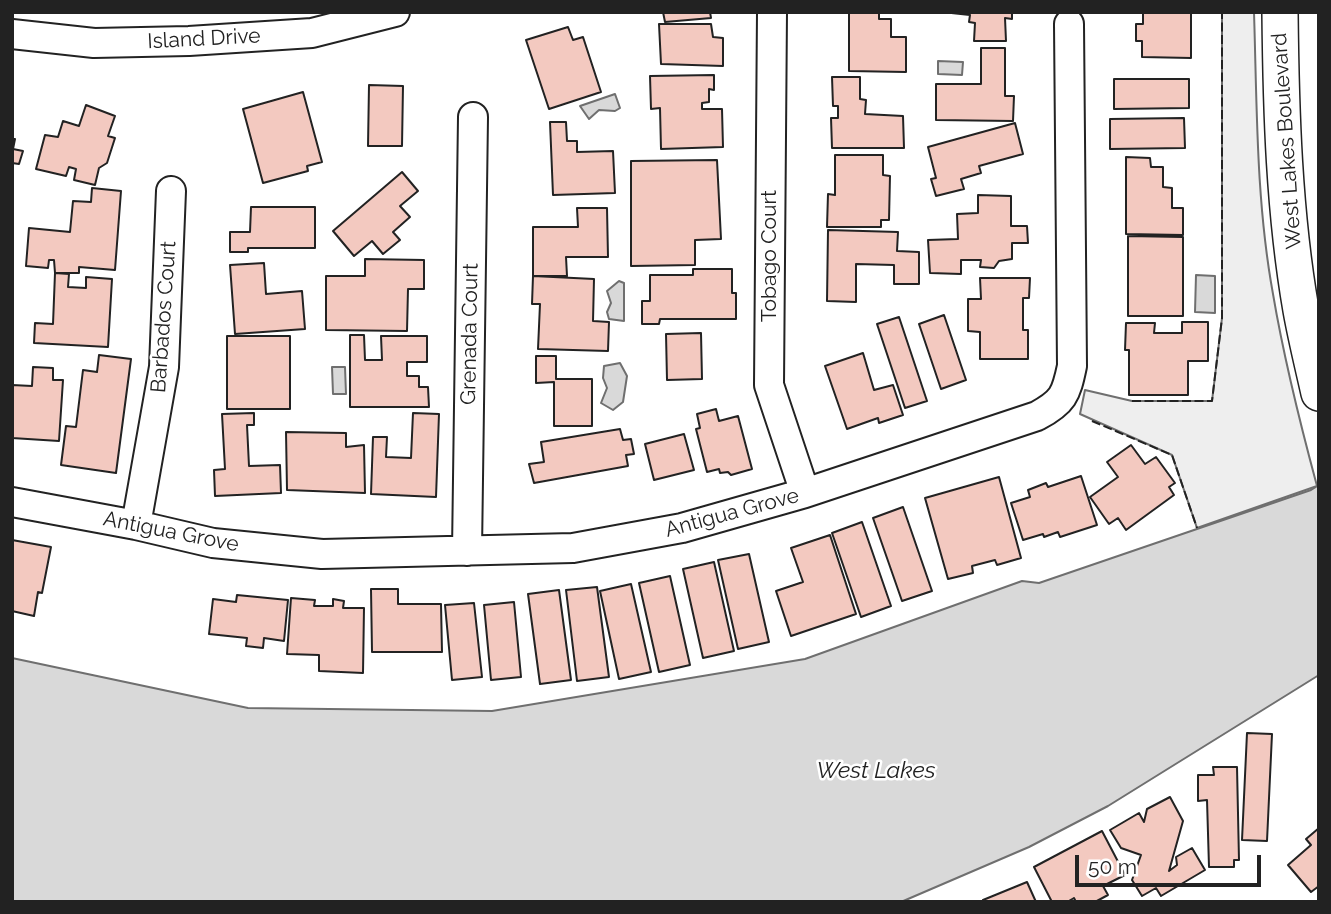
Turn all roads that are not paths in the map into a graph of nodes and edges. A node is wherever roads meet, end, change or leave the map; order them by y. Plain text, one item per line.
1 (394, 12) edge
2 (772, 12) edge
3 (1280, 12) edge
4 (1069, 24) dead end
5 (12, 34) edge
6 (473, 117) dead end
7 (171, 191) dead end
8 (1319, 393) edge
9 (806, 493) junction
10 (12, 502) edge
11 (136, 525) junction
12 (467, 551) junction

1 - 5 street, Island Drive
2 - 9 street, Tobago Court
3 - 8 main road, West Lakes Boulevard
4 - 9 street, Antigua Grove
6 - 12 street, Grenada Court
7 - 11 street, Barbados Court
9 - 12 street, Antigua Grove
10 - 11 street, Antigua Grove
11 - 12 street, Antigua Grove

